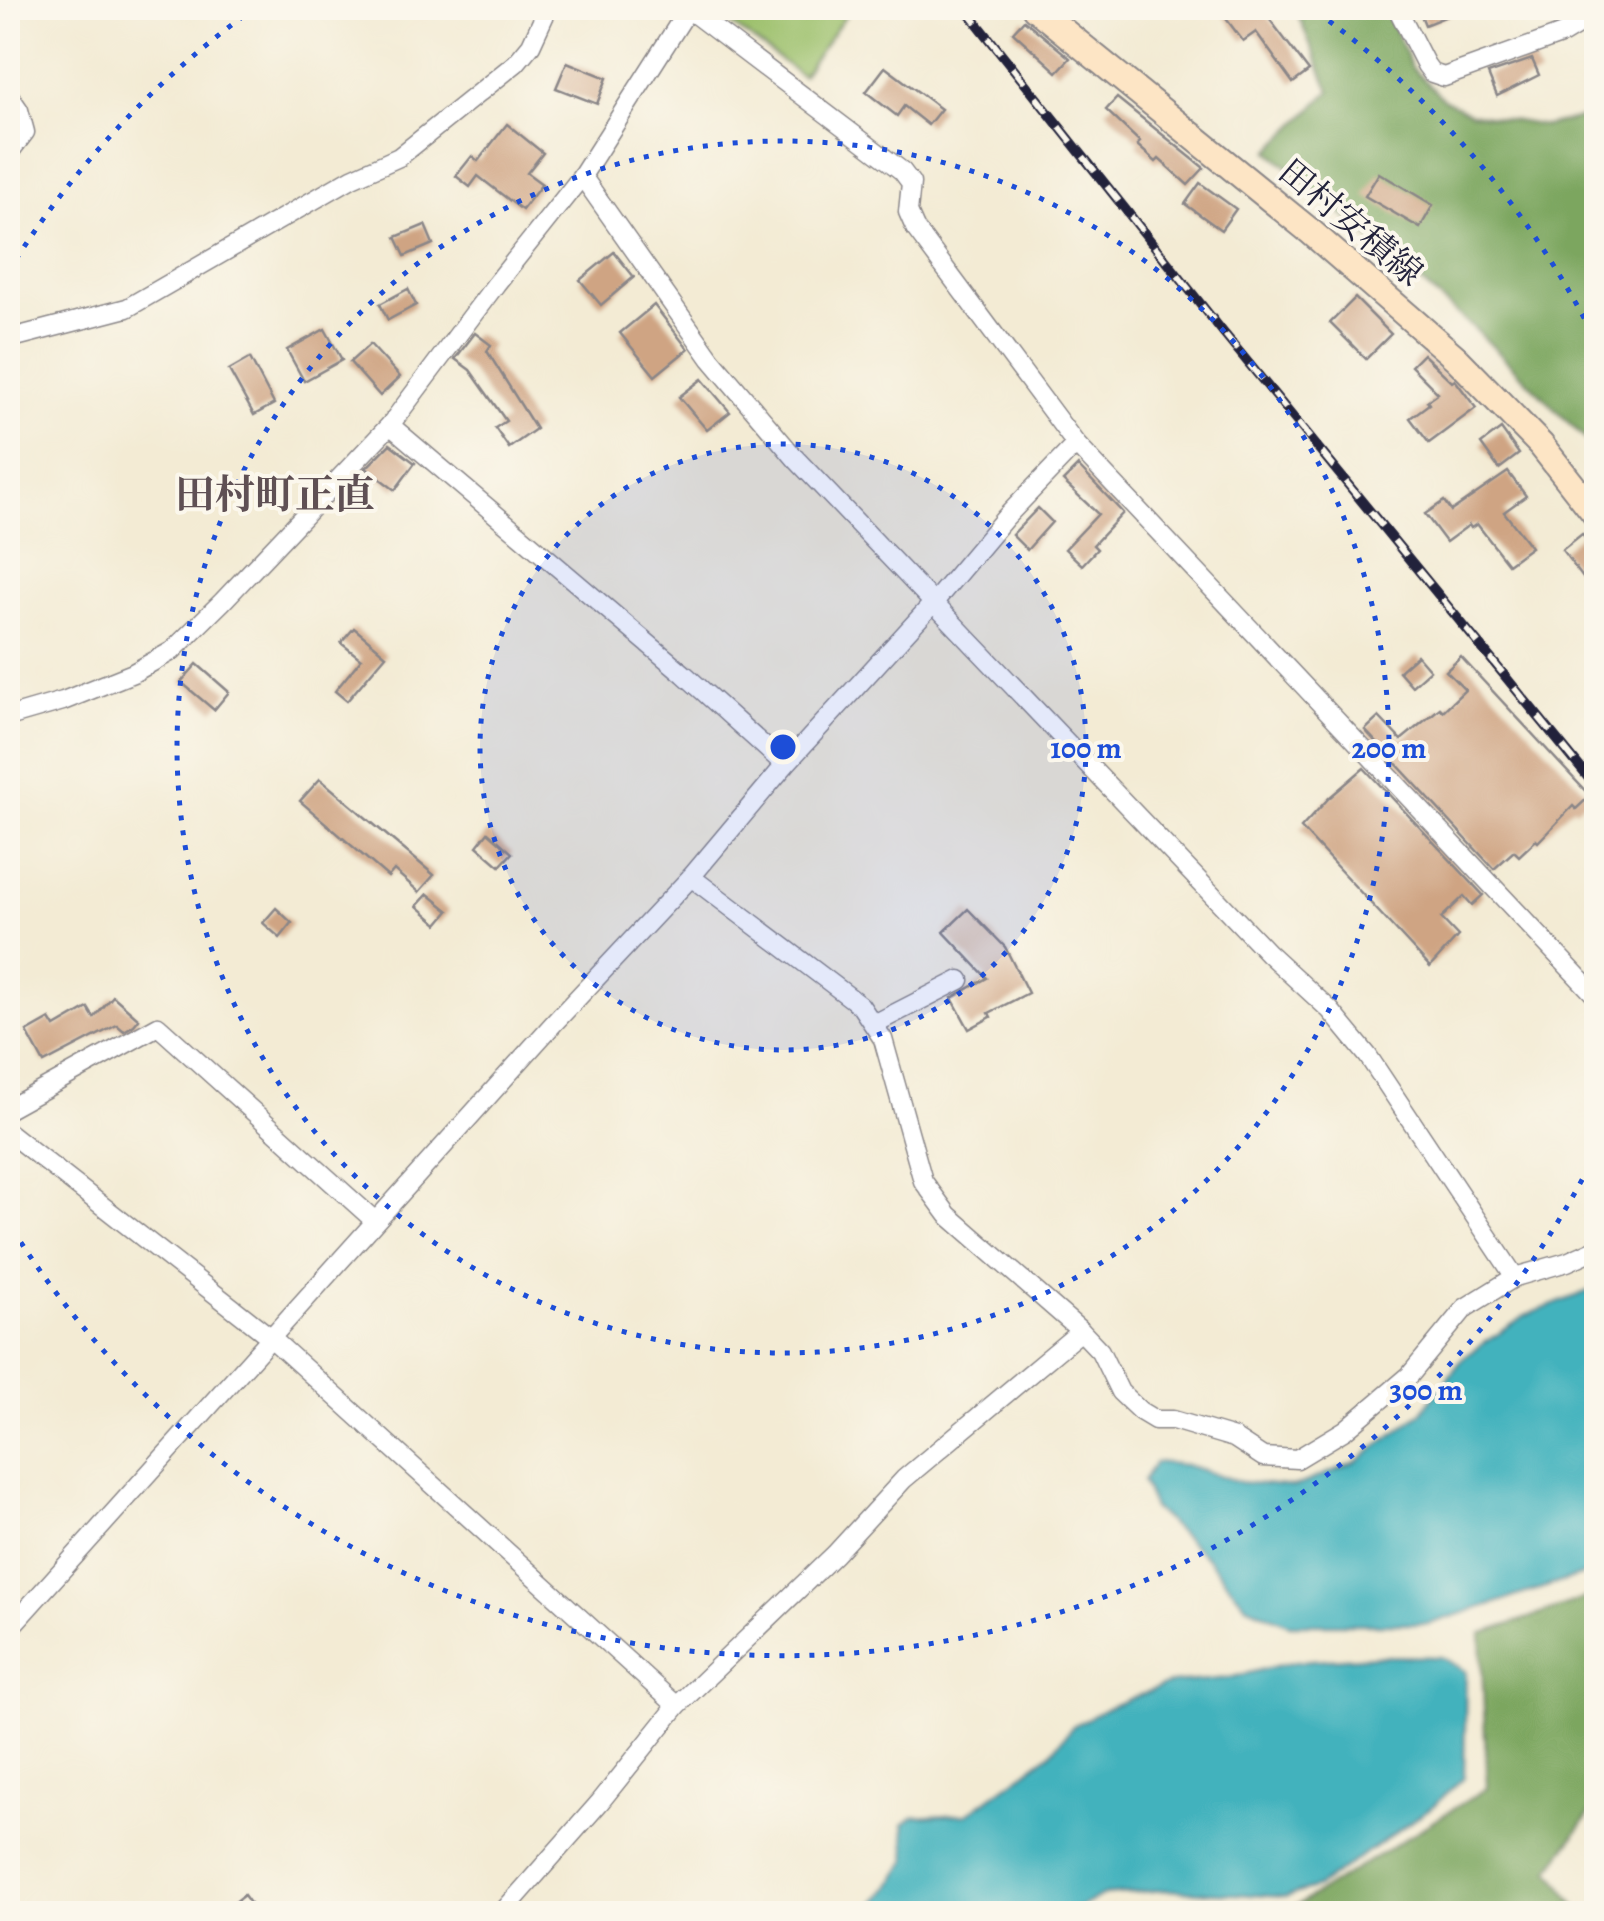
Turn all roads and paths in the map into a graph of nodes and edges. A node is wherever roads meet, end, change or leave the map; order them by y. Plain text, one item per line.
1 (548, 8) edge
2 (688, 8) edge
3 (1398, 8) edge
4 (1043, 10) edge
5 (1596, 14) edge
6 (8, 94) edge
7 (8, 154) edge
8 (582, 176) junction
9 (8, 339) edge
10 (390, 425) junction
11 (1076, 444) junction
12 (1596, 515) edge
13 (934, 601) junction
14 (8, 717) edge
15 (785, 764) junction
16 (690, 877) junction
17 (960, 980) dead end
18 (1596, 996) edge
19 (874, 1024) junction
20 (8, 1109) edge
21 (8, 1132) edge
22 (375, 1221) junction
23 (1596, 1250) edge
24 (1514, 1277) junction
25 (1081, 1331) junction
26 (270, 1337) junction
27 (8, 1630) edge
28 (677, 1706) junction
29 (501, 1914) edge

1 - 9 street
2 - 8 street
2 - 11 street
3 - 5 street
4 - 12 main road, 田村安積線
6 - 7 street
8 - 10 street
8 - 13 street
10 - 14 street
10 - 15 street
11 - 13 street
11 - 18 street
13 - 15 street
13 - 24 street
15 - 16 street
16 - 19 street
16 - 22 street
17 - 19 street
19 - 25 street
20 - 22 street
21 - 26 street
22 - 26 street
23 - 24 street
24 - 25 street
25 - 28 street
26 - 27 street
26 - 28 street
28 - 29 street

